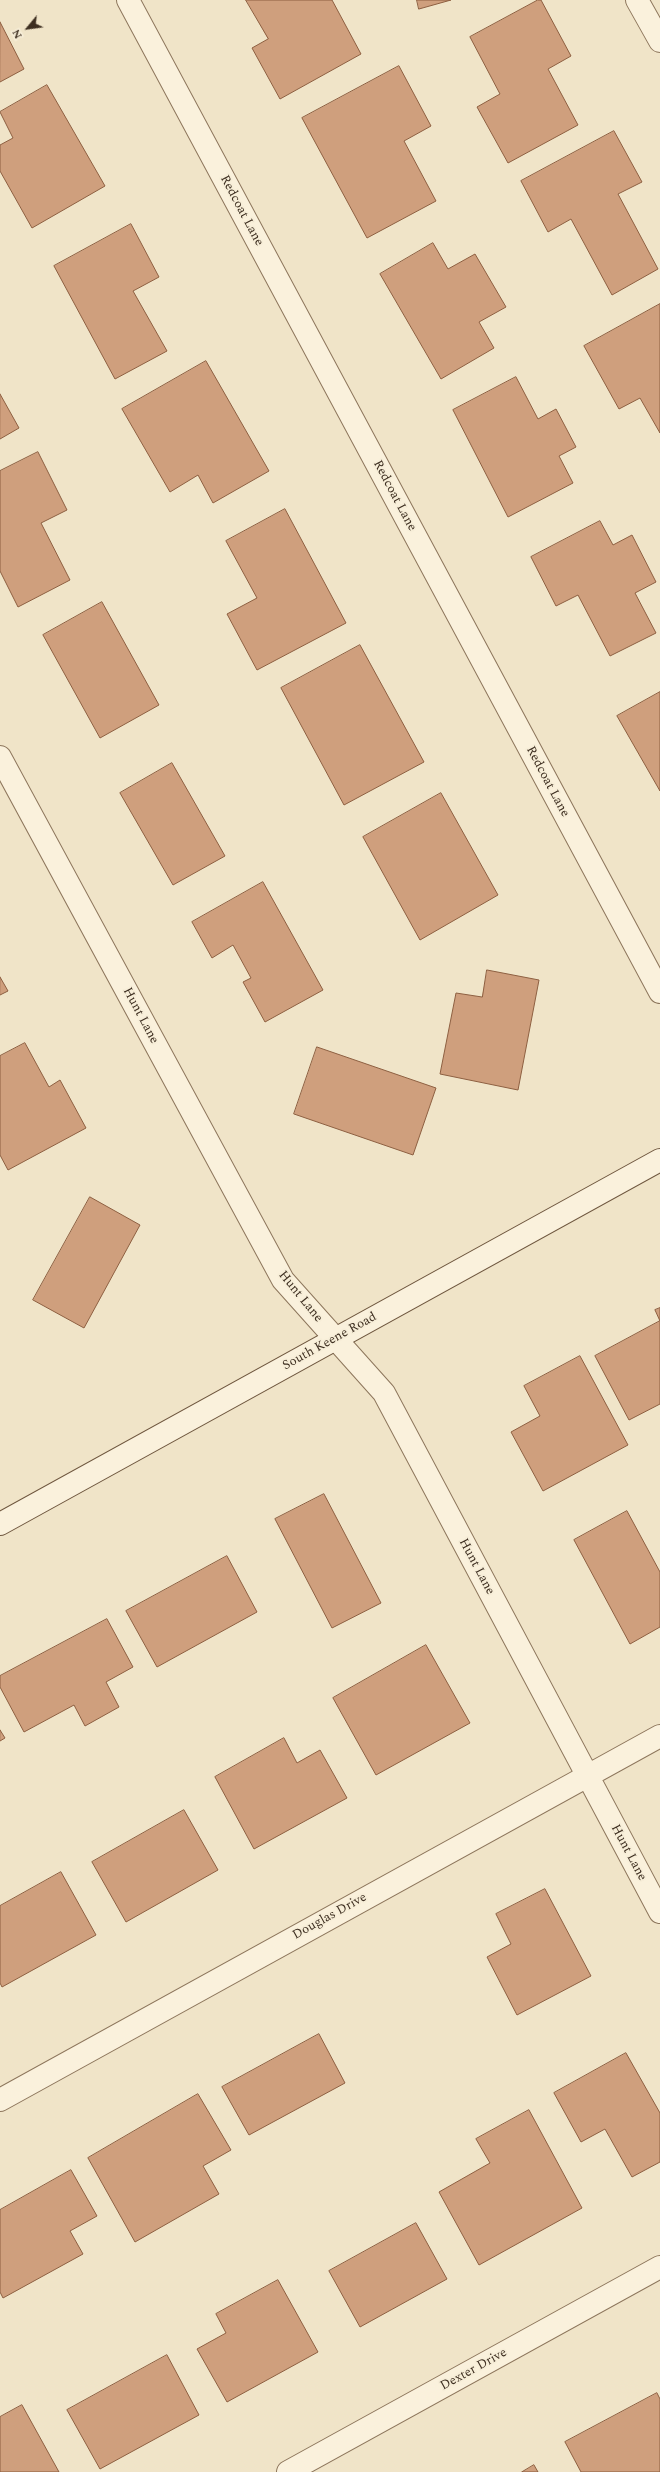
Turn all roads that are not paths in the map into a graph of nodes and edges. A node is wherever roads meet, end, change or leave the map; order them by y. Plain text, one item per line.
1 (128, 0) edge
2 (637, 0) edge
3 (660, 41) edge
4 (0, 757) edge
5 (660, 992) edge
6 (660, 1160) edge
7 (335, 1340) junction
8 (0, 1524) edge
9 (660, 1736) edge
10 (586, 1776) junction
11 (660, 1912) edge
12 (0, 2100) edge
13 (660, 2268) edge
14 (288, 2472) edge

1 - 5 street, Redcoat Lane
2 - 3 street
4 - 7 street, Hunt Lane
6 - 7 street, South Keene Road
7 - 8 street, South Keene Road
7 - 10 street, Hunt Lane
9 - 10 street, Douglas Drive
10 - 11 street, Hunt Lane
10 - 12 street, Douglas Drive
13 - 14 street, Dexter Drive

